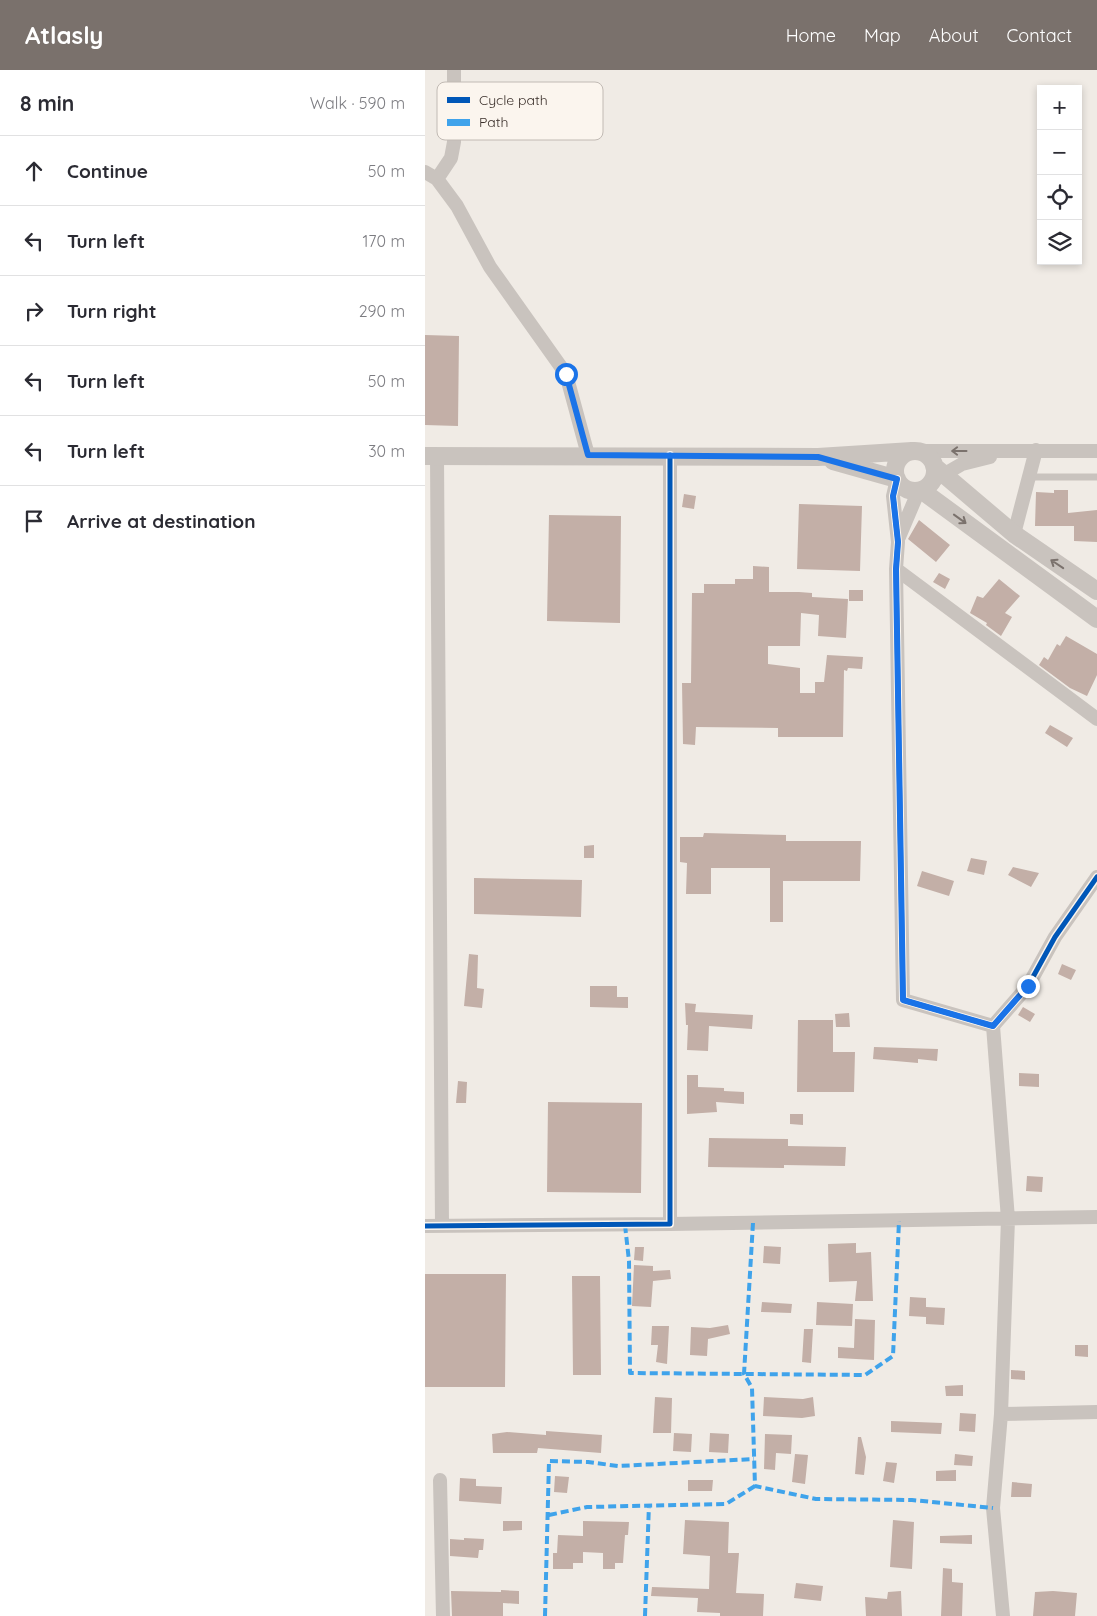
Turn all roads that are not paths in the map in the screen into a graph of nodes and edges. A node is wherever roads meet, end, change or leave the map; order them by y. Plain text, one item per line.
1 (454, 140) edge
2 (431, 176) edge
3 (1030, 450) junction
4 (914, 451) junction
5 (1097, 451) edge
6 (588, 455) junction
7 (670, 455) junction
8 (431, 456) edge
9 (818, 457) junction
10 (1030, 477) junction
11 (1097, 477) edge
12 (897, 479) junction
13 (934, 482) junction
14 (939, 503) junction
15 (1014, 534) junction
16 (898, 542) junction
17 (896, 569) junction
18 (1097, 591) edge
19 (1097, 619) edge
20 (1097, 719) edge
21 (1097, 877) edge
22 (993, 1026) junction
23 (1097, 1217) edge
24 (1008, 1219) junction
25 (670, 1224) junction
26 (425, 1226) edge
27 (442, 1226) junction
28 (1097, 1412) edge
29 (1001, 1414) junction
30 (440, 1480) dead end
31 (443, 1616) edge
32 (1003, 1616) edge

1 - 2 street
2 - 6 street
3 -> 4 street
3 - 5 street
3 - 10 street
3 - 13 street
4 - 9 street
4 - 12 street
4 - 13 street
6 - 7 street
6 - 8 street
7 - 9 street
7 - 25 street
8 - 27 street
9 - 12 street
10 - 11 lane
10 - 15 street
12 - 13 street
12 - 16 street
13 - 14 street
13 - 14 street
13 - 15 street
13 - 16 street
14 -> 19 street
18 -> 15 street
16 - 17 street
17 - 20 street
17 - 22 street
21 - 22 street
22 - 24 street
23 - 24 street
24 - 25 street
24 - 29 street
25 - 27 street
26 - 27 street
28 - 29 street
29 - 32 street
30 - 31 street

